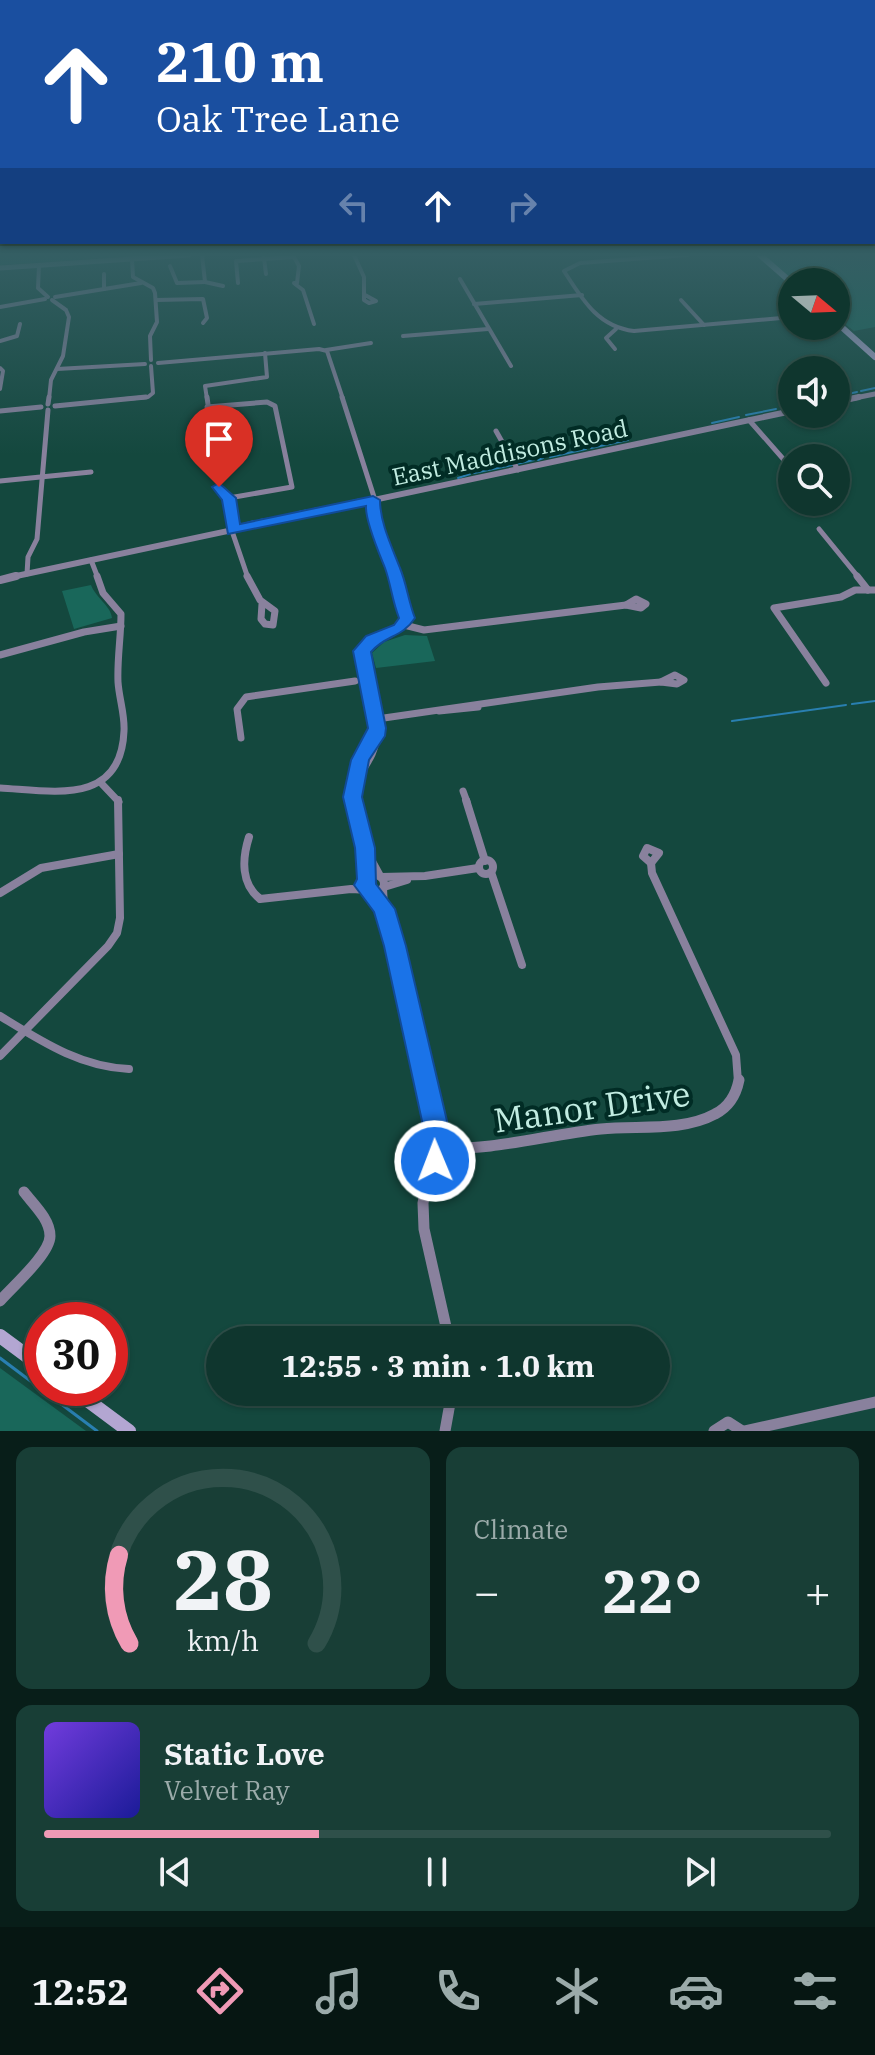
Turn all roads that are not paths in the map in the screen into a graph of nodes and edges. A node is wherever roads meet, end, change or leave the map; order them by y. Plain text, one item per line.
1 (68, 322) edge
2 (157, 322) edge
3 (484, 322) edge
4 (603, 322) edge
5 (701, 322) edge
6 (739, 322) edge
7 (20, 324) dead end
8 (704, 325) junction
9 (488, 329) junction
10 (616, 329) junction
11 (850, 335) edge
12 (403, 336) dead end
13 (0, 341) edge
14 (371, 343) dead end
15 (615, 349) dead end
16 (326, 350) junction
17 (265, 353) junction
18 (875, 357) edge
19 (151, 363) junction
20 (511, 366) dead end
21 (0, 368) edge
22 (57, 369) junction
23 (0, 389) edge
24 (875, 394) edge
25 (850, 399) edge
26 (48, 407) junction
27 (207, 407) junction
28 (0, 411) edge
29 (778, 414) edge
30 (749, 420) junction
31 (496, 431) dead end
32 (778, 453) edge
33 (518, 470) junction
34 (91, 472) dead end
35 (42, 477) junction
36 (0, 481) edge
37 (229, 498) junction
38 (373, 500) junction
39 (819, 529) dead end
40 (233, 530) junction
41 (91, 560) junction
42 (27, 574) junction
43 (0, 580) edge
44 (872, 590) edge
45 (262, 604) dead end
46 (626, 605) dead end
47 (404, 625) junction
48 (121, 626) junction
49 (0, 655) edge
50 (367, 679) junction
51 (661, 682) dead end
52 (826, 683) dead end
53 (377, 719) junction
54 (241, 738) dead end
55 (102, 784) junction
56 (0, 788) edge
57 (463, 791) dead end
58 (249, 837) dead end
59 (365, 848) junction
60 (119, 854) junction
61 (651, 863) dead end
62 (482, 864) junction
63 (425, 876) junction
64 (380, 877) junction
65 (367, 879) junction
66 (384, 888) junction
67 (370, 890) junction
68 (326, 891) junction
69 (0, 893) edge
70 (384, 909) junction
71 (522, 965) dead end
72 (0, 1016) edge
73 (24, 1031) junction
74 (0, 1056) edge
75 (129, 1069) dead end
76 (437, 1148) junction
77 (24, 1192) dead end
78 (0, 1301) edge
79 (446, 1326) edge
80 (0, 1336) edge
81 (24, 1354) edge
82 (875, 1402) edge
83 (95, 1406) edge
84 (449, 1406) edge
85 (129, 1431) edge
86 (445, 1431) edge
87 (714, 1431) edge
88 (743, 1431) edge

1 - 22 street
2 - 19 street
3 - 9 street
4 - 10 street
5 - 8 street
6 - 8 street
7 - 13 street
8 - 10 street
9 - 12 street
9 - 20 street
10 - 15 street
11 - 18 main road
14 - 16 street
16 - 17 street
16 - 38 street
17 - 19 street
17 - 27 street
19 - 22 street
19 - 26 street
21 - 23 street
22 - 26 street
24 - 25 street
26 - 28 street
26 - 35 street
27 - 37 street
27 - 37 street
29 - 30 street, East Maddisons Road
30 - 32 street
30 - 33 street, East Maddisons Road
31 - 33 street
33 - 38 street, East Maddisons Road
34 - 35 street
35 - 36 street
35 - 42 street
37 - 40 street
38 - 40 street, East Maddisons Road
38 - 47 street
39 - 44 street
40 - 41 street, East Maddisons Road
40 - 45 street
41 - 42 street, East Maddisons Road
41 - 48 street
42 - 43 street, East Maddisons Road
44 - 52 street
46 - 47 street
47 - 50 street
48 - 49 street
48 - 55 street
50 - 53 street
50 - 54 street
51 - 53 street
53 - 59 street
55 - 56 street
55 - 60 street
57 - 62 street
58 - 68 street
59 - 64 street
59 - 65 street
60 - 69 street
60 - 73 street
61 - 76 street, Manor Drive
62 - 63 street
62 - 71 street
63 - 64 street
63 - 66 street
64 - 65 street
64 - 66 street
65 - 67 street
65 - 68 street
66 - 67 street
66 - 70 street
67 - 68 street
67 - 70 street
70 - 76 street
72 - 73 street
73 - 74 street
73 - 75 street
76 - 79 street
77 - 78 street
80 - 81 main road
82 - 88 street
83 - 85 main road
84 - 86 street
87 - 88 street

